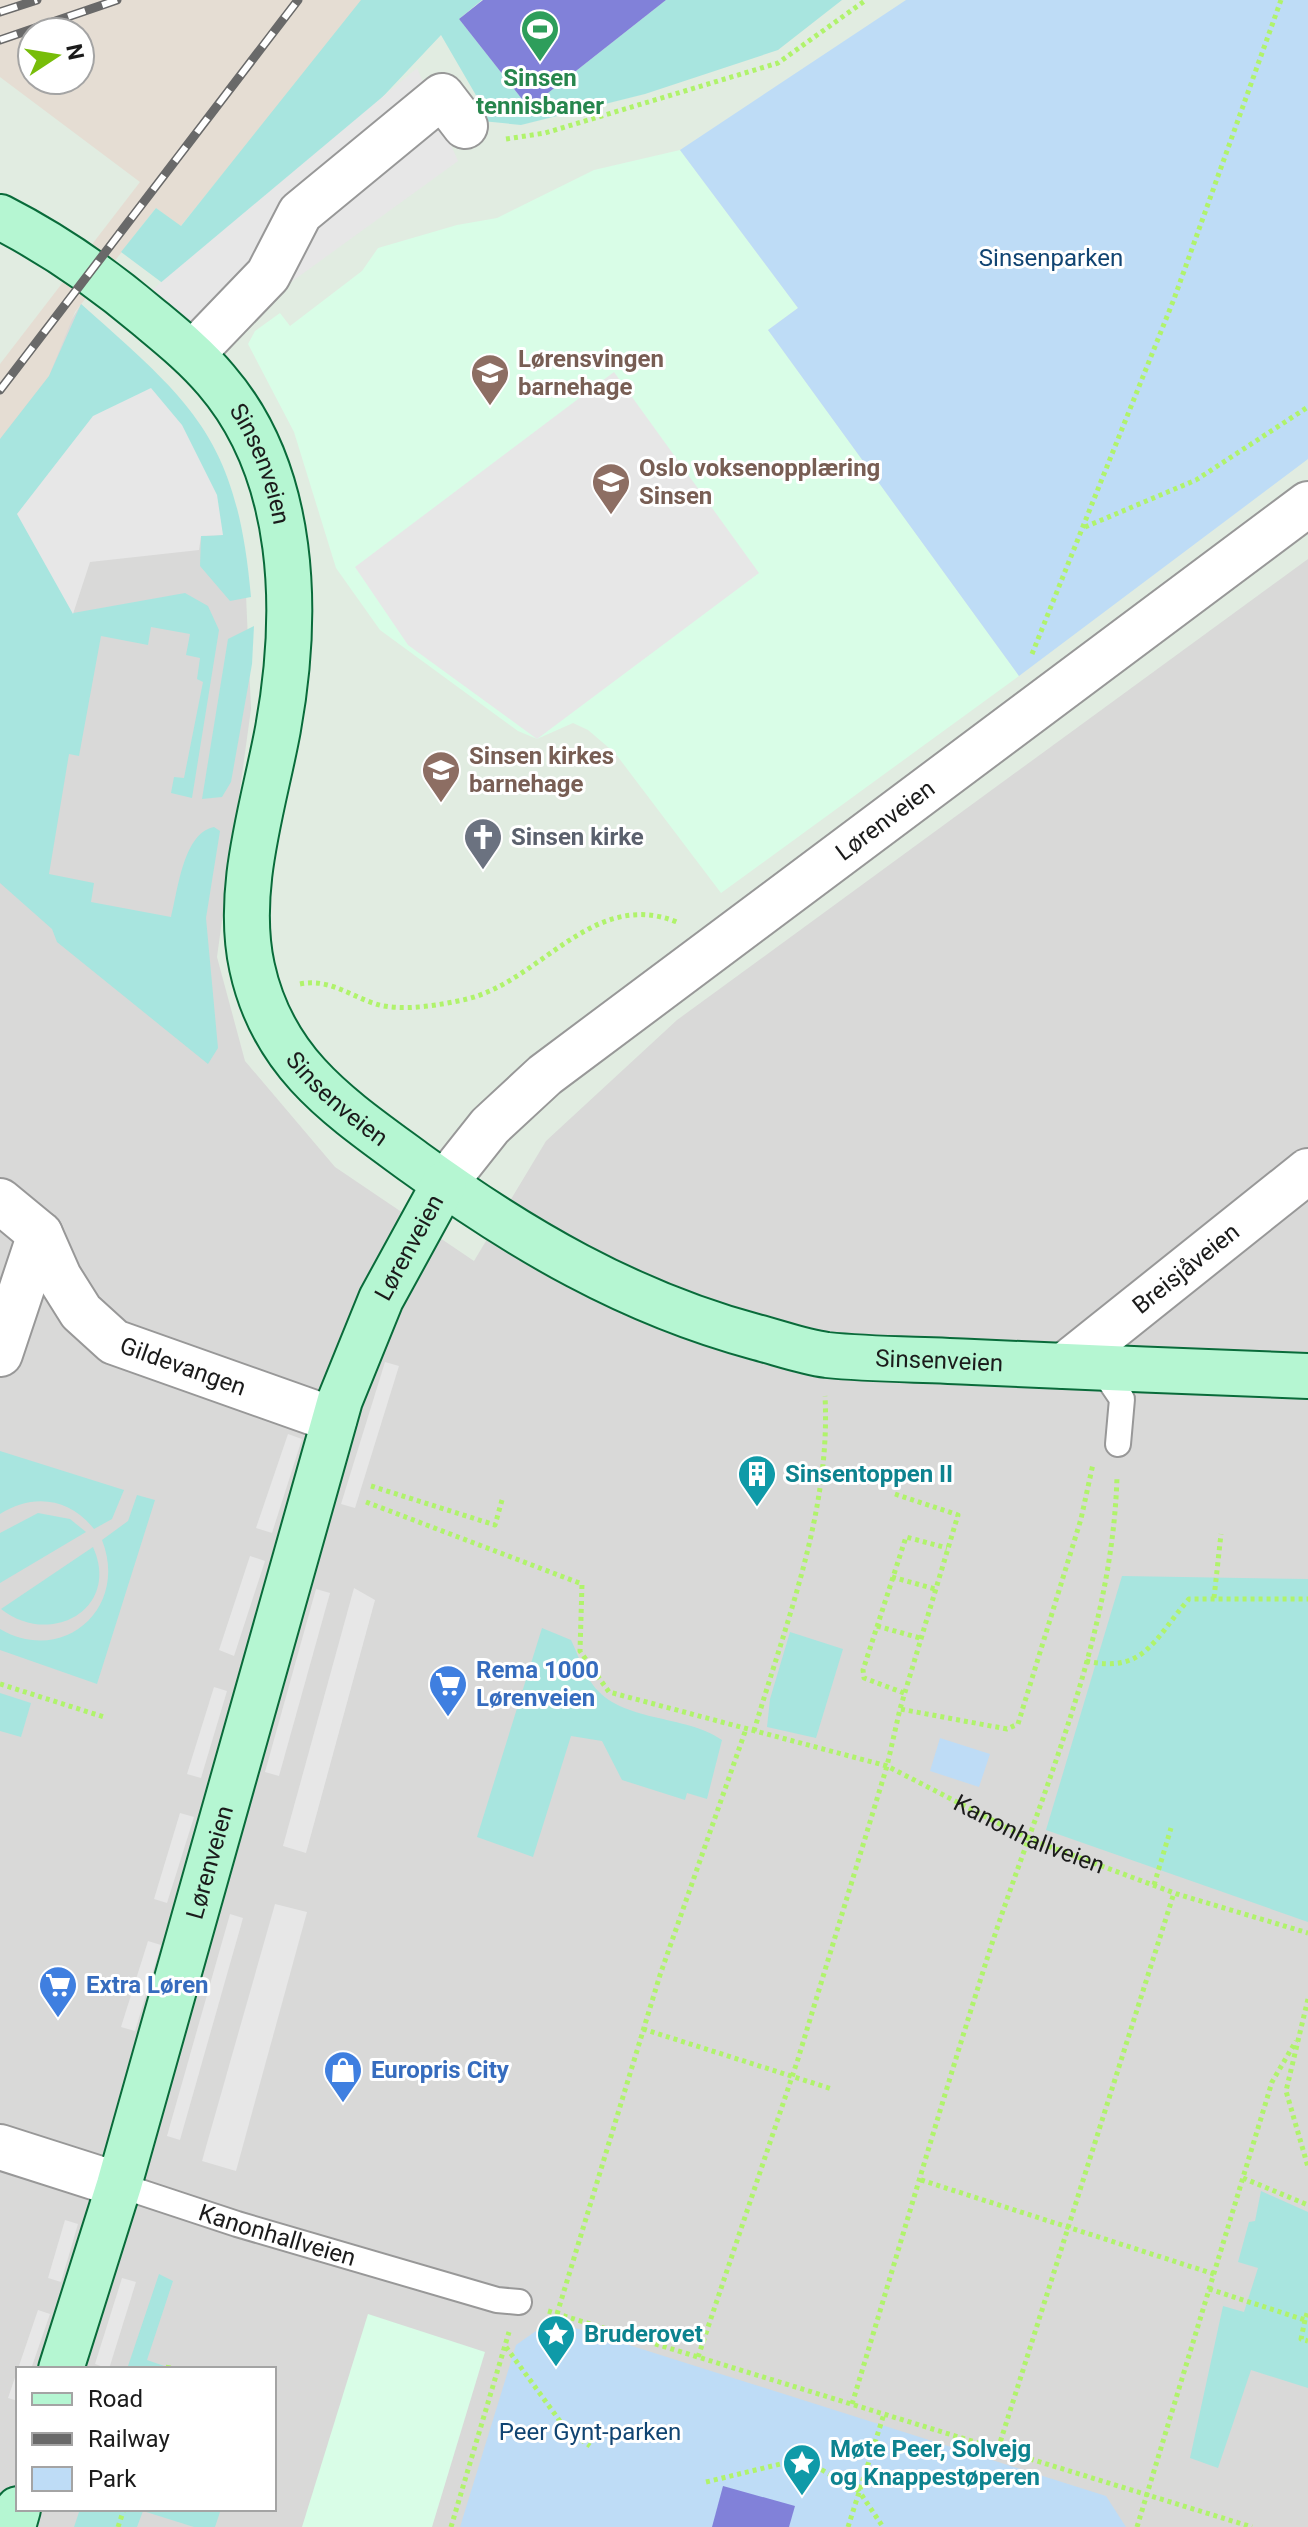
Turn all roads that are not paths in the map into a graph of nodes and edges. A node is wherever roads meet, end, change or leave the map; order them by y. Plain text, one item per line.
1 (465, 126) road end
2 (0, 217) edge
3 (192, 354) junction
4 (1308, 504) edge
5 (1308, 1171) edge
6 (444, 1184) junction
7 (0, 1201) edge
8 (40, 1234) junction
9 (0, 1354) edge
10 (1082, 1367) junction
11 (1308, 1376) edge
12 (334, 1420) junction
13 (1118, 1444) road end
14 (0, 2147) edge
15 (119, 2185) junction
16 (519, 2302) road end
17 (62, 2367) edge

1 - 3 street
2 - 3 street, Sinsenveien
3 - 6 street, Sinsenveien
4 - 6 street, Lørenveien
5 - 10 street, Breisjåveien
6 - 10 street, Sinsenveien
6 - 12 street, Lørenveien
7 - 8 street, Gildevangen
8 - 9 street
8 - 12 street, Gildevangen
10 - 11 street, Sinsenveien
10 - 13 lane
12 - 15 street, Lørenveien
14 - 15 street, Kanonhallveien
15 - 16 lane, Kanonhallveien
15 - 17 street, Lørenveien

